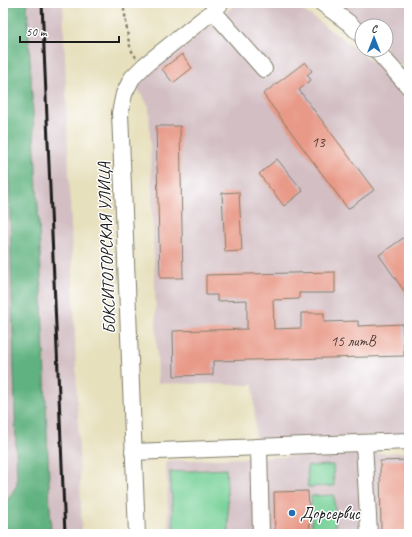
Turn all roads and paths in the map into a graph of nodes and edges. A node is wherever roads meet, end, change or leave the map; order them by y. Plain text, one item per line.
1 (122, 3) edge
2 (322, 3) edge
3 (217, 7) edge
4 (354, 28) edge
5 (383, 58) edge
6 (145, 65) junction
7 (264, 69) dead end
8 (409, 87) edge
9 (409, 442) edge
10 (364, 443) junction
11 (259, 448) junction
12 (133, 452) junction
13 (137, 534) edge
14 (261, 534) edge
15 (368, 534) edge

1 - 6 path
2 - 4 street
3 - 6 street, БОКСИТОГОРСКАЯ УЛИЦА
3 - 7 street
5 - 8 street
6 - 12 street, БОКСИТОГОРСКАЯ УЛИЦА
9 - 10 street
10 - 11 street
10 - 15 street
11 - 12 street
11 - 14 street
12 - 13 street, БОКСИТОГОРСКАЯ УЛИЦА

